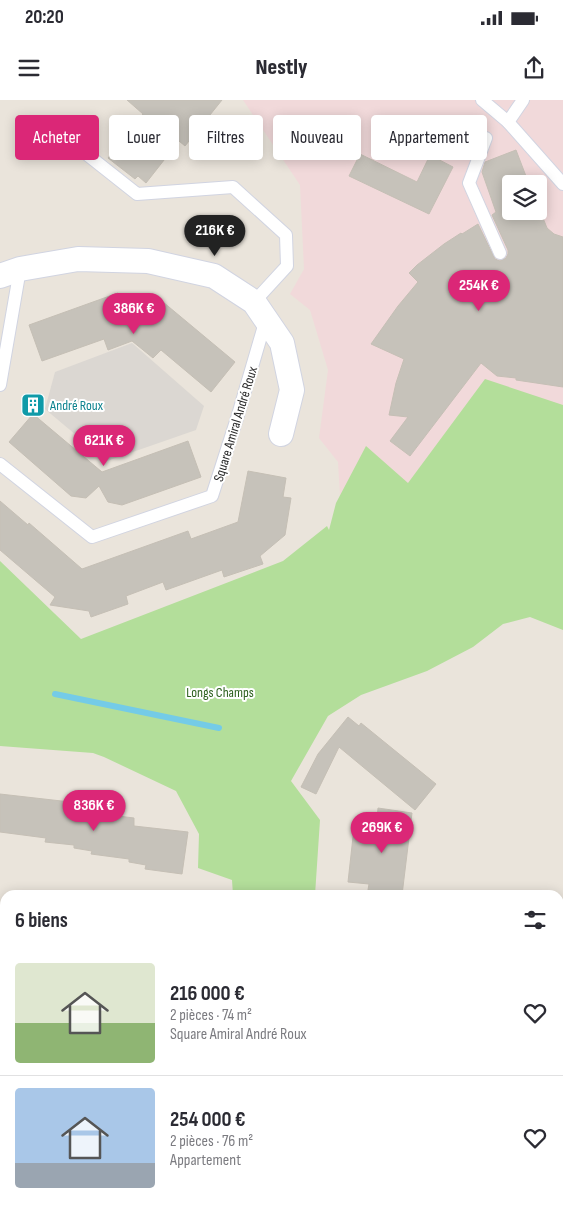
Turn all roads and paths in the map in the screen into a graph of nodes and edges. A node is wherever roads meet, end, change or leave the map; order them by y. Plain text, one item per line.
1 (482, 100) edge
2 (522, 100) edge
3 (508, 122) junction
4 (94, 160) edge
5 (478, 160) edge
6 (563, 184) edge
7 (500, 253) dead end
8 (10, 272) edge
9 (260, 310) junction
10 (0, 385) edge
11 (281, 434) dead end
12 (0, 464) edge

1 - 3 lane
2 - 3 lane
3 - 6 lane
4 - 9 lane
5 - 7 lane
8 - 9 street
8 - 10 lane
9 - 11 street
9 - 12 lane, Square Amiral André Roux

